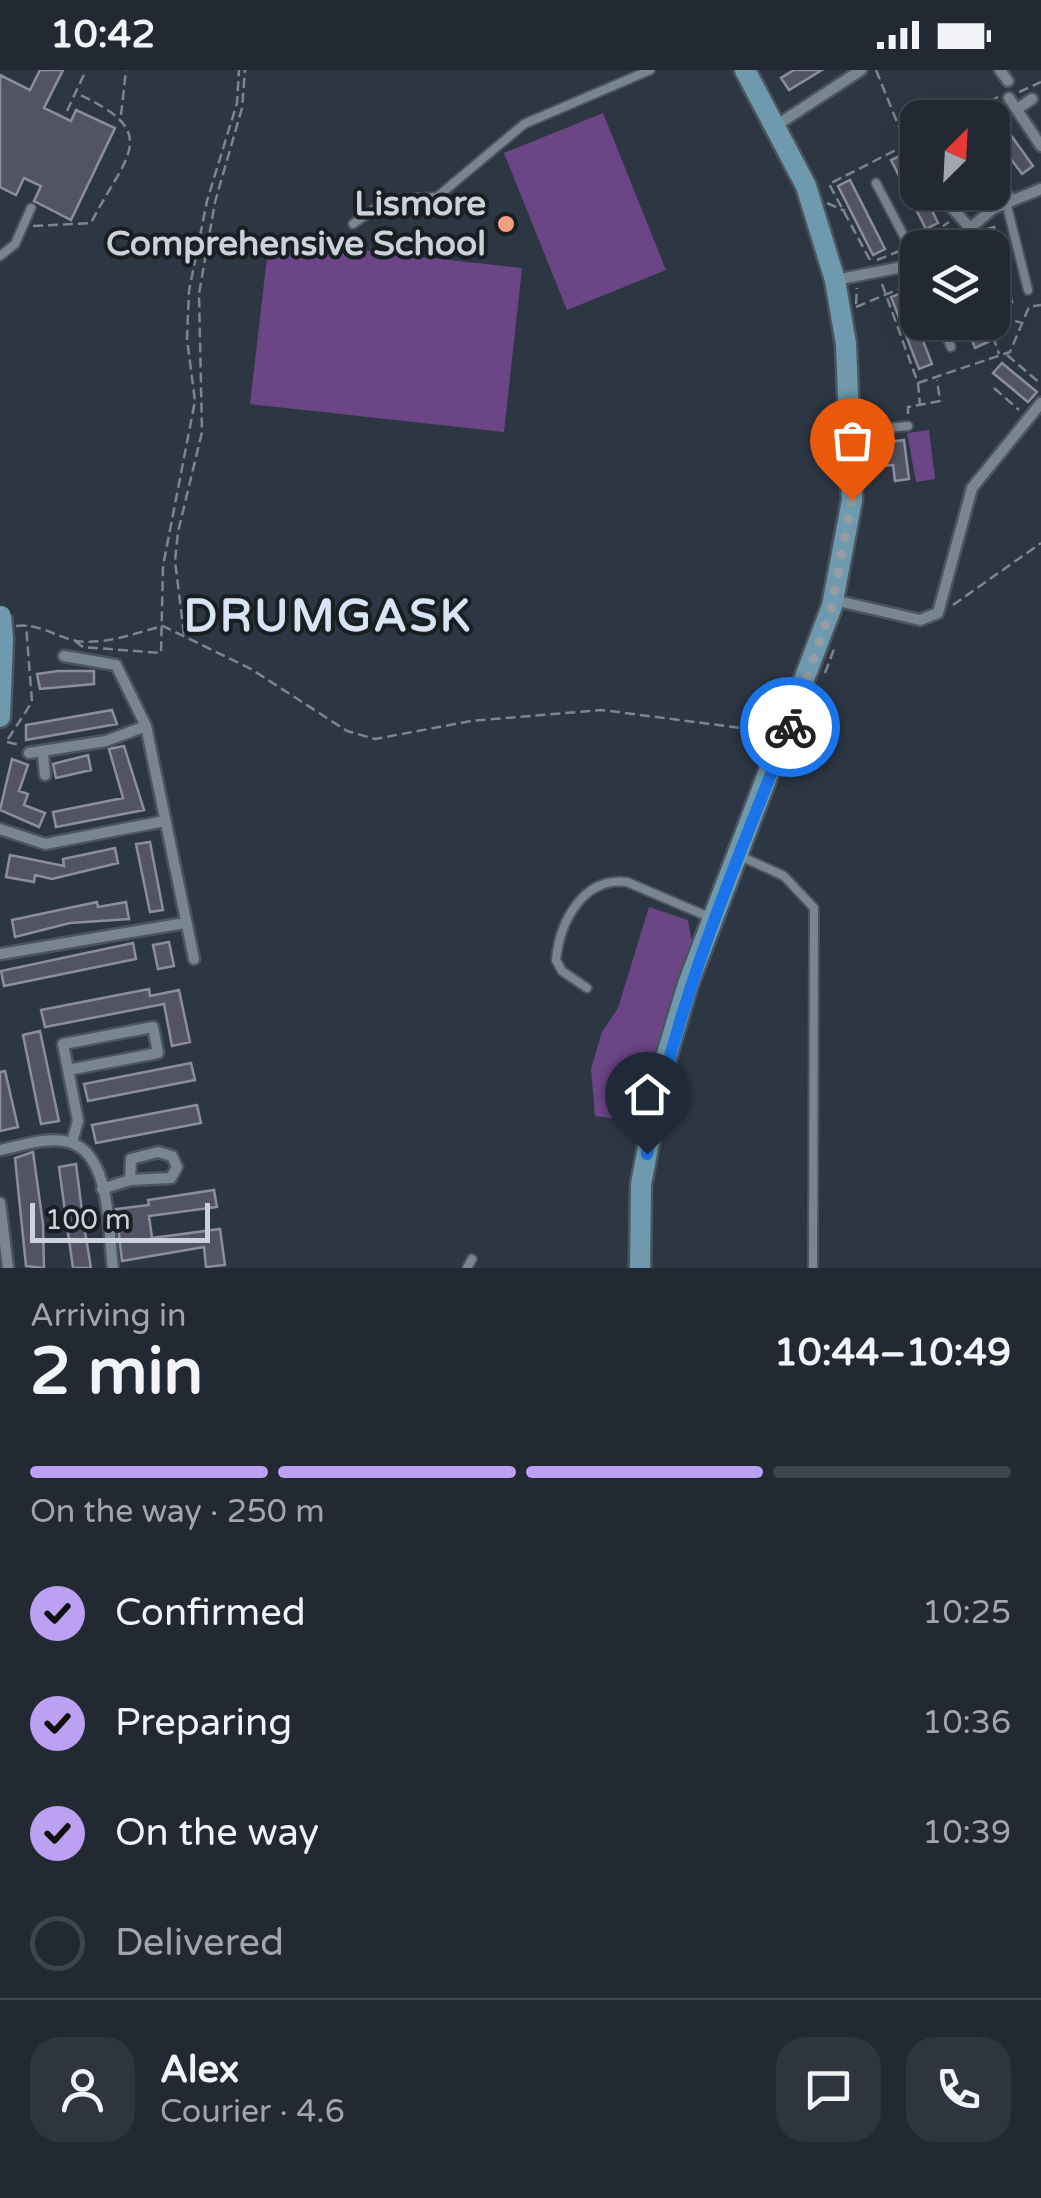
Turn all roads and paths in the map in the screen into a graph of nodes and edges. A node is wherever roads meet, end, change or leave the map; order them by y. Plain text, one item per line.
1 (86, 70) edge
2 (126, 70) edge
3 (239, 70) edge
4 (245, 70) edge
5 (650, 70) edge
6 (745, 70) edge
7 (861, 70) edge
8 (876, 70) edge
9 (1000, 70) edge
10 (1008, 81) dead end
11 (76, 93) junction
12 (1009, 98) dead end
13 (1032, 98) dead end
14 (1018, 109) junction
15 (67, 111) dead end
16 (121, 116) junction
17 (777, 125) junction
18 (900, 128) edge
19 (1041, 146) edge
20 (900, 148) edge
21 (876, 183) dead end
22 (1041, 189) edge
23 (1010, 197) edge
24 (824, 202) dead end
25 (1010, 206) edge
26 (31, 208) dead end
27 (954, 210) edge
28 (970, 210) edge
29 (991, 210) edge
30 (844, 211) junction
31 (958, 214) junction
32 (352, 224) dead end
33 (23, 226) junction
34 (969, 227) junction
35 (900, 230) edge
36 (940, 230) edge
37 (966, 230) edge
38 (900, 251) edge
39 (0, 256) edge
40 (874, 261) junction
41 (900, 268) edge
42 (878, 273) junction
43 (836, 280) junction
44 (900, 290) edge
45 (1028, 290) dead end
46 (886, 296) junction
47 (1041, 305) edge
48 (856, 307) dead end
49 (1010, 319) edge
50 (1022, 322) junction
51 (947, 340) edge
52 (994, 340) edge
53 (950, 347) dead end
54 (1006, 354) junction
55 (1000, 356) junction
56 (937, 378) junction
57 (918, 383) junction
58 (1041, 384) edge
59 (994, 388) dead end
60 (1041, 403) edge
61 (920, 406) junction
62 (1028, 418) junction
63 (908, 426) joint
64 (852, 432) junction
65 (1041, 535) edge
66 (1040, 544) edge
67 (834, 600) junction
68 (938, 612) junction
69 (4, 623) edge
70 (26, 625) junction
71 (162, 626) junction
72 (184, 634) junction
73 (73, 640) junction
74 (64, 656) dead end
75 (798, 706) junction
76 (0, 718) edge
77 (146, 726) junction
78 (8, 739) dead end
79 (29, 753) dead end
80 (43, 754) junction
81 (44, 775) dead end
82 (165, 821) junction
83 (0, 829) edge
84 (738, 856) junction
85 (714, 919) junction
86 (186, 923) junction
87 (0, 954) edge
88 (194, 959) dead end
89 (588, 988) dead end
90 (68, 1070) junction
91 (72, 1142) junction
92 (0, 1150) edge
93 (130, 1180) junction
94 (102, 1189) junction
95 (0, 1203) edge
96 (8, 1268) edge
97 (112, 1268) edge
98 (640, 1268) edge
99 (812, 1268) edge

1 - 11 path
2 - 16 path
3 - 71 path
4 - 72 path
5 - 32 lane
6 - 17 street
7 - 17 street
8 - 18 path
9 - 10 street
11 - 15 path
11 - 16 path
12 - 14 street
13 - 14 street
14 - 19 street
16 - 33 path
17 - 43 street
20 - 30 path
21 - 35 lane
22 - 23 street
24 - 30 path
25 - 45 lane
26 - 33 lane
27 - 31 street
28 - 31 path
29 - 34 street
30 - 40 path
31 - 34 street
31 - 36 path
33 - 39 lane
34 - 37 street
38 - 40 path
40 - 42 path
41 - 42 street
42 - 43 street
42 - 46 path
43 - 64 street
44 - 46 path
46 - 48 path
46 - 57 path
47 - 50 path
49 - 50 path
50 - 54 path
51 - 53 lane
52 - 55 path
54 - 55 path
54 - 58 path
55 - 56 path
56 - 57 path
56 - 61 path
57 - 61 path
59 - 62 path
60 - 62 street
61 - 63 path
62 - 68 street
63 - 64 lane
64 - 67 street
65 - 66 path
66 - 68 path
67 - 68 street
67 - 75 street
69 - 70 path
69 - 76 street
70 - 73 path
70 - 78 path
71 - 72 path
71 - 73 path
71 - 73 path
72 - 75 path
74 - 77 street
75 - 84 street
77 - 80 street
77 - 82 street
79 - 80 street
80 - 81 street
82 - 83 street
82 - 86 street
84 - 85 street
84 - 99 lane
85 - 89 lane
85 - 98 street
86 - 87 street
86 - 88 street
90 - 90 street
90 - 91 street
91 - 92 street
91 - 94 street
93 - 93 street
93 - 94 street
94 - 97 street
95 - 96 street

